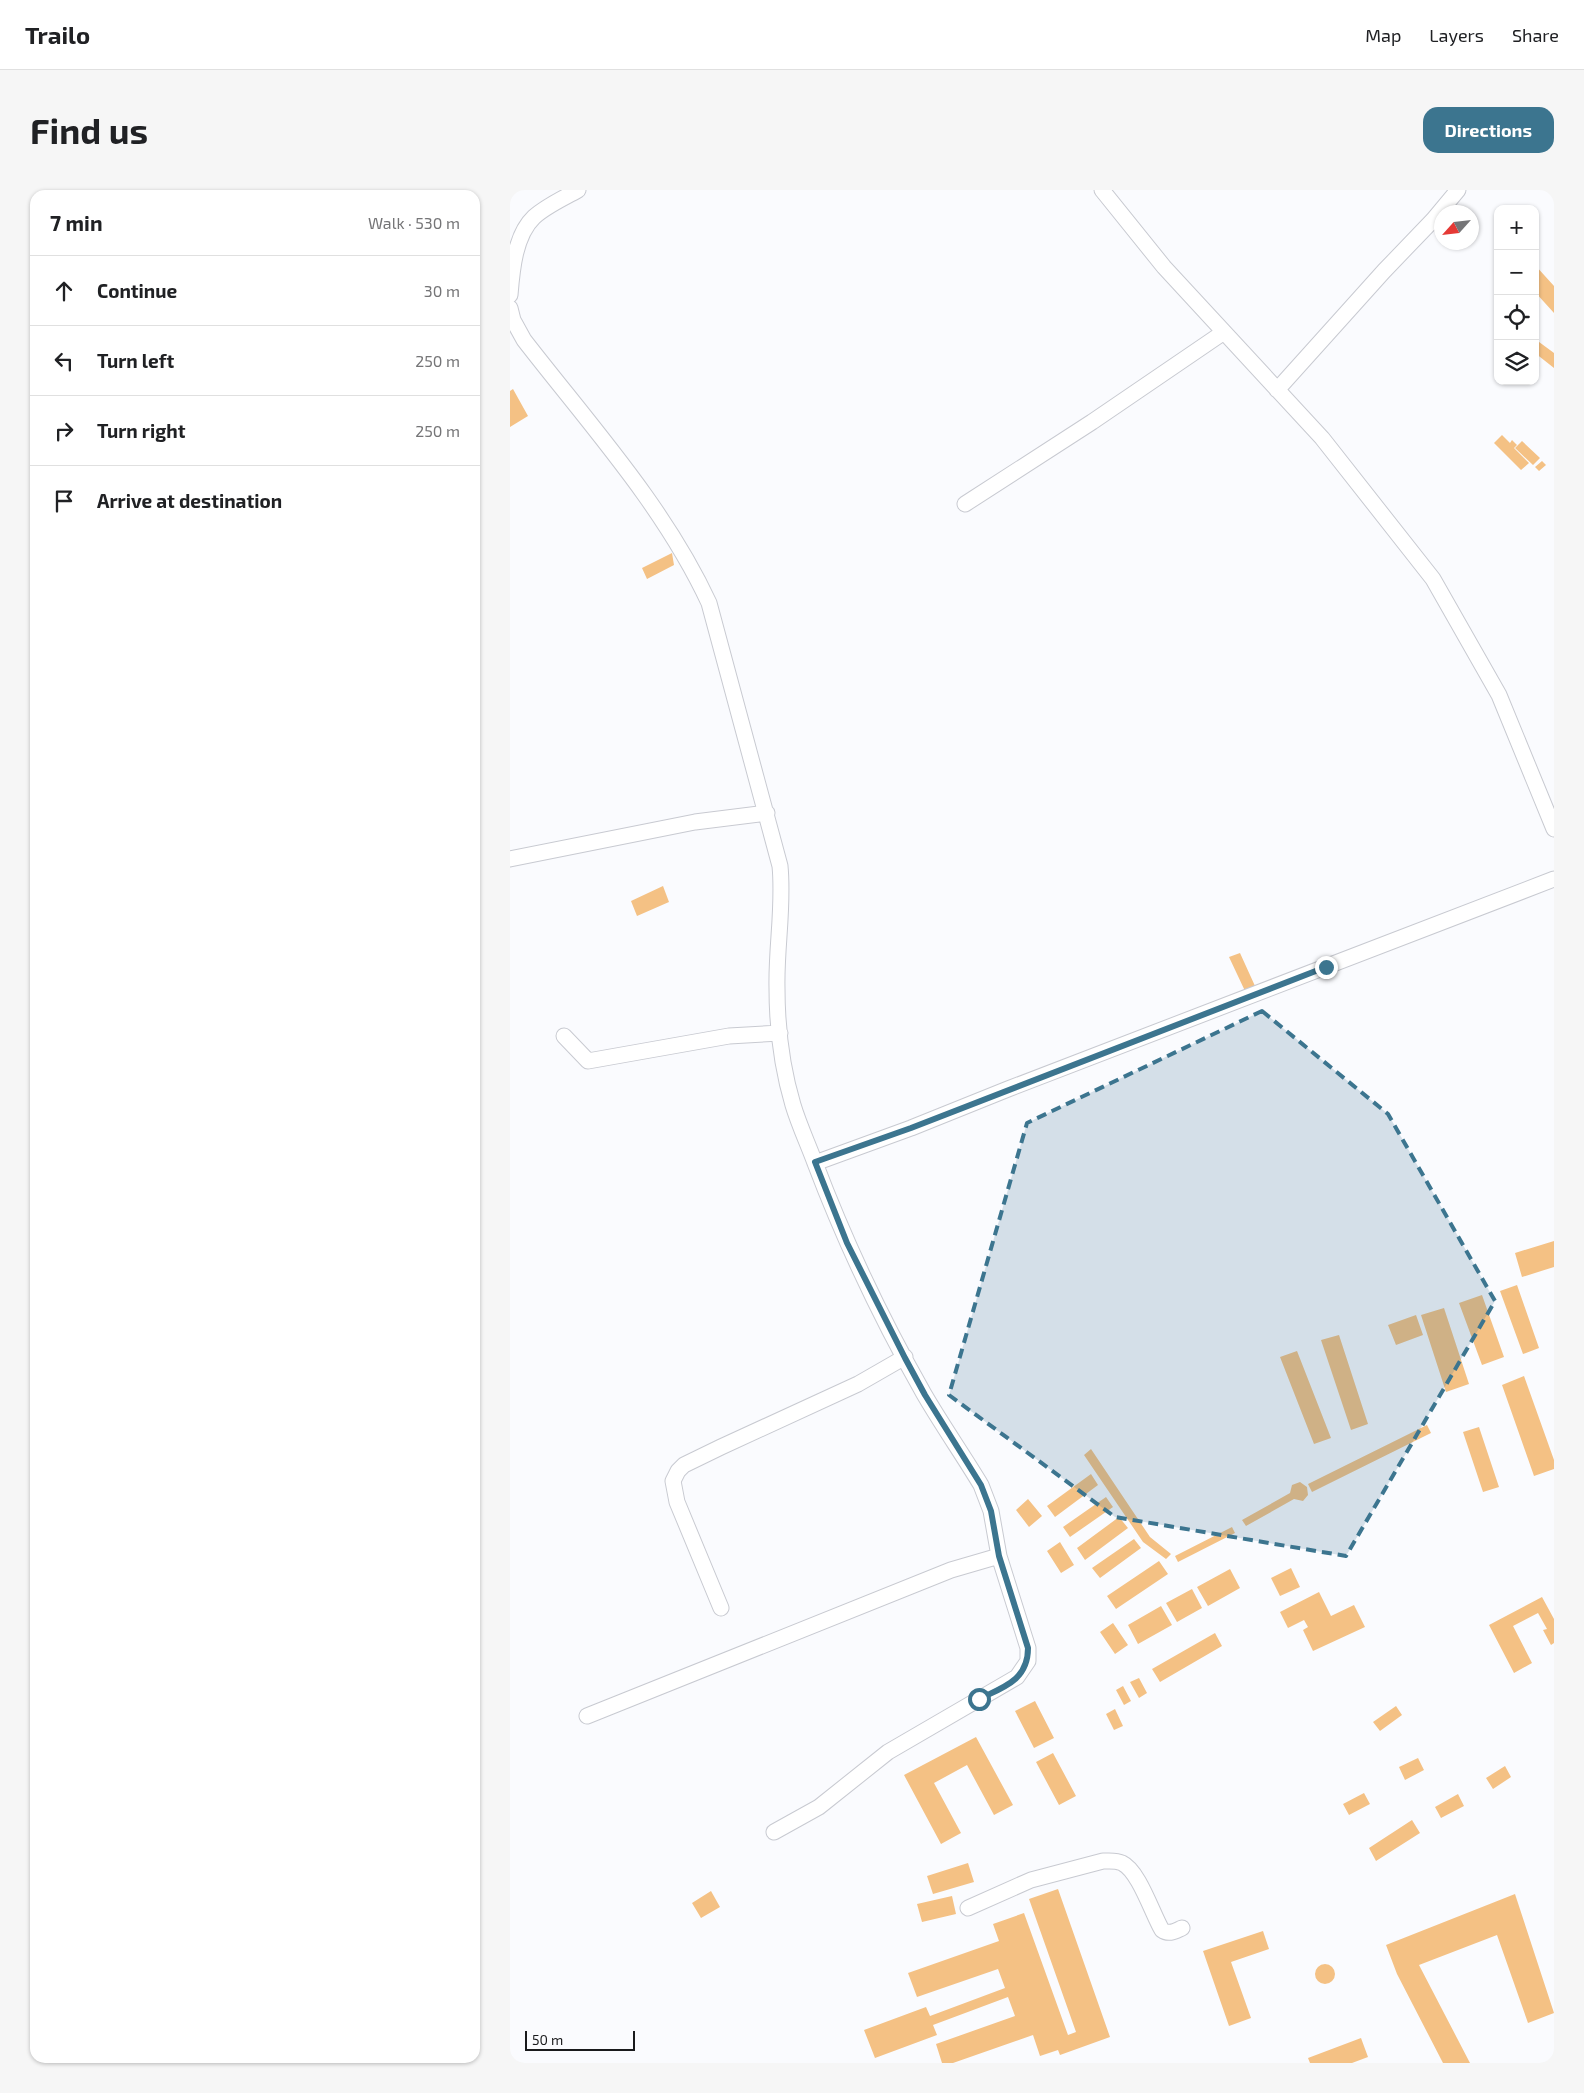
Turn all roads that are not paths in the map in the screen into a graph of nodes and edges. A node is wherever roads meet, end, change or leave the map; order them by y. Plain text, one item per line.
1 (578, 190) edge
2 (1102, 190) edge
3 (1458, 190) edge
4 (510, 295) edge
5 (510, 308) edge
6 (1224, 332) junction
7 (1277, 390) junction
8 (965, 504) dead end
9 (767, 813) junction
10 (1554, 829) edge
11 (510, 859) edge
12 (1554, 879) edge
13 (780, 1033) junction
14 (564, 1036) dead end
15 (815, 1162) junction
16 (905, 1358) junction
17 (999, 1556) junction
18 (721, 1608) dead end
19 (587, 1716) dead end
20 (774, 1832) dead end
21 (968, 1908) dead end
22 (1182, 1928) dead end

1 - 4 street
2 - 6 street
3 - 7 street
5 - 9 street
6 - 7 street
6 - 8 street
7 - 10 street
9 - 11 street
9 - 13 street
12 - 15 street
13 - 14 street
13 - 15 street
15 - 16 street
16 - 17 street
16 - 18 street
17 - 19 street
17 - 20 street
21 - 22 street

